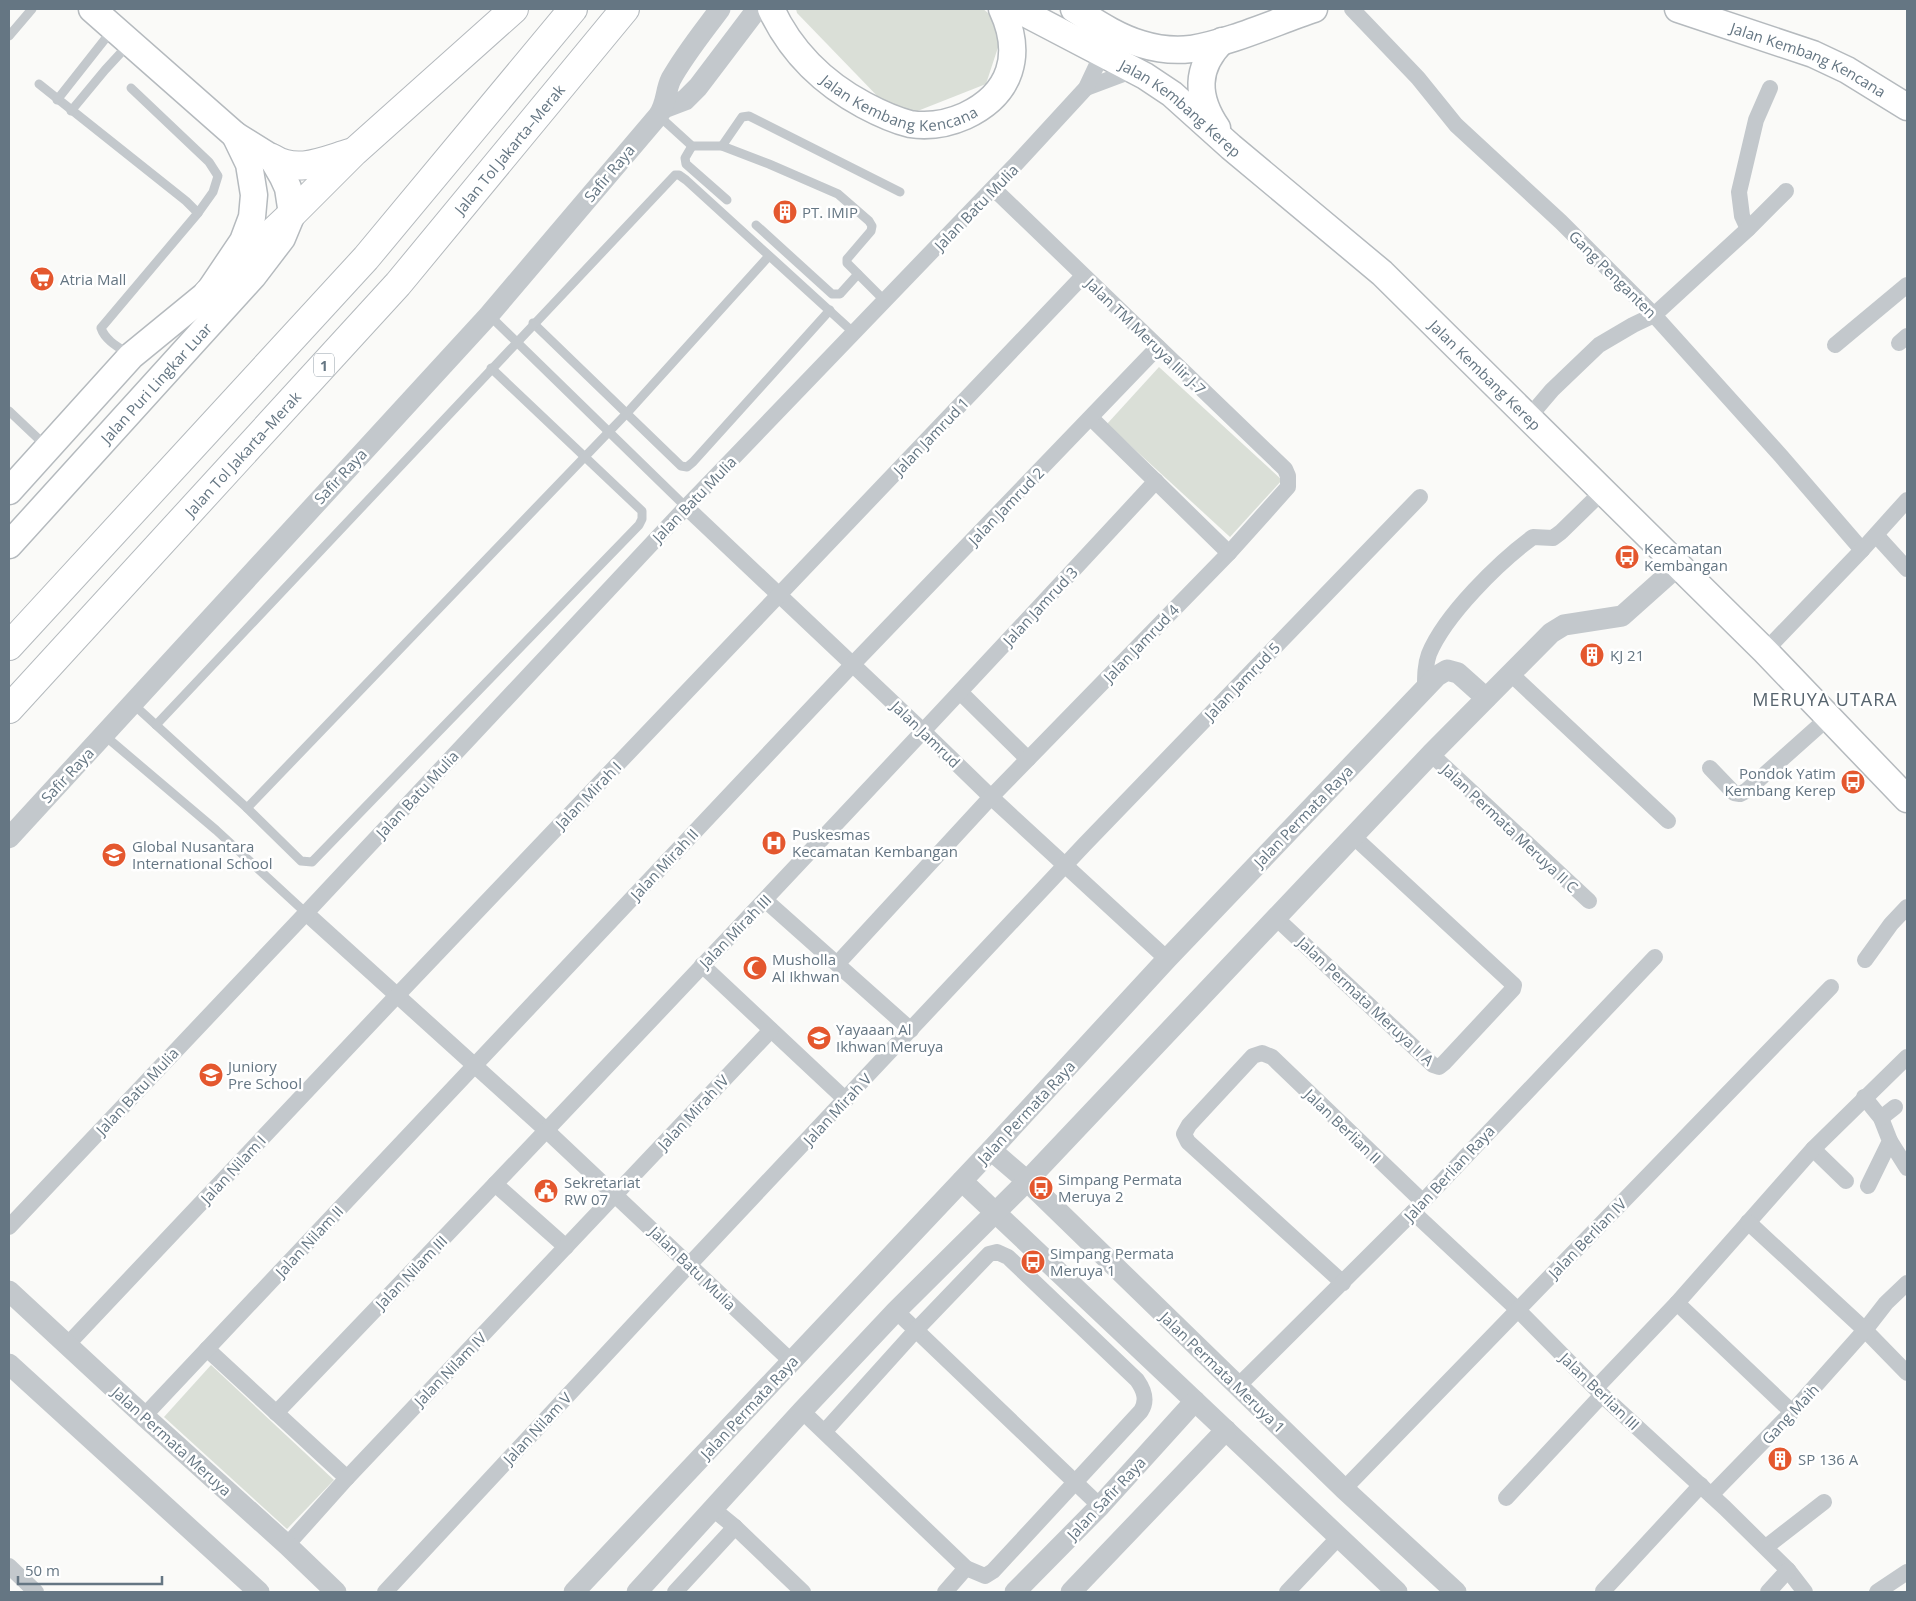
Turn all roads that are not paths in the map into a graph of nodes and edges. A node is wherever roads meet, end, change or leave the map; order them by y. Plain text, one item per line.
1 (32, 9) edge
2 (92, 9) edge
3 (514, 9) edge
4 (573, 9) edge
5 (624, 9) edge
6 (720, 9) edge
7 (757, 9) edge
8 (771, 9) edge
9 (1002, 9) edge
10 (1017, 9) edge
11 (1074, 9) edge
12 (1314, 9) edge
13 (1352, 9) edge
14 (1678, 9) edge
15 (9, 36) edge
16 (122, 36) junction
17 (1222, 40) junction
18 (1102, 54) junction
19 (1134, 70) junction
20 (39, 84) dead end
21 (131, 88) dead end
22 (1086, 88) junction
23 (1770, 88) dead end
24 (57, 100) junction
25 (1907, 107) edge
26 (71, 111) junction
27 (661, 112) junction
28 (235, 135) junction
29 (692, 146) junction
30 (722, 146) junction
31 (1231, 146) junction
32 (354, 152) junction
33 (272, 158) junction
34 (994, 189) junction
35 (1786, 191) dead end
36 (900, 192) dead end
37 (727, 200) dead end
38 (198, 214) junction
39 (292, 214) junction
40 (756, 225) dead end
41 (1748, 229) junction
42 (768, 256) junction
43 (858, 274) junction
44 (1083, 276) junction
45 (1907, 286) edge
46 (208, 293) junction
47 (886, 301) junction
48 (830, 310) junction
49 (489, 315) junction
50 (1654, 315) junction
51 (533, 323) junction
52 (854, 333) junction
53 (516, 342) junction
54 (1835, 345) dead end
55 (1158, 347) junction
56 (131, 356) junction
57 (491, 368) junction
58 (9, 411) edge
59 (627, 413) junction
60 (1529, 417) junction
61 (1090, 418) junction
62 (609, 431) junction
63 (48, 448) junction
64 (584, 456) junction
65 (1156, 481) junction
66 (1288, 487) joint
67 (9, 491) edge
68 (1603, 491) junction
69 (9, 495) edge
70 (1420, 497) dead end
71 (1907, 500) edge
72 (686, 507) junction
73 (34, 518) junction
74 (1876, 535) junction
75 (9, 545) edge
76 (1862, 550) junction
77 (1229, 553) junction
78 (1678, 566) junction
79 (1907, 569) edge
80 (778, 596) junction
81 (9, 646) edge
82 (1764, 651) junction
83 (853, 664) junction
84 (1511, 674) junction
85 (1425, 688) junction
86 (960, 692) junction
87 (1486, 698) junction
88 (132, 703) junction
89 (9, 709) edge
90 (1829, 717) junction
91 (156, 725) junction
92 (924, 732) junction
93 (104, 734) junction
94 (1431, 754) junction
95 (1028, 759) junction
96 (1710, 768) dead end
97 (991, 797) junction
98 (1907, 798) edge
99 (247, 808) junction
100 (1668, 821) dead end
101 (1354, 836) junction
102 (9, 838) edge
103 (1065, 865) junction
104 (765, 900) junction
105 (1589, 901) dead end
106 (1907, 907) edge
107 (306, 913) junction
108 (1275, 917) junction
109 (1656, 957) dead end
110 (1167, 959) junction
111 (1865, 960) dead end
112 (838, 963) junction
113 (702, 965) junction
114 (1830, 987) dead end
115 (398, 995) junction
116 (771, 1030) junction
117 (911, 1030) junction
118 (1907, 1057) edge
119 (475, 1065) junction
120 (1864, 1098) junction
121 (846, 1100) junction
122 (1895, 1107) dead end
123 (1881, 1118) junction
124 (546, 1130) junction
125 (1890, 1141) junction
126 (1813, 1149) junction
127 (991, 1150) junction
128 (1907, 1168) edge
129 (962, 1181) junction
130 (1027, 1181) junction
131 (1846, 1182) dead end
132 (495, 1184) junction
133 (1868, 1186) dead end
134 (616, 1194) junction
135 (1417, 1206) junction
136 (996, 1212) junction
137 (1748, 1222) junction
138 (9, 1227) edge
139 (566, 1247) junction
140 (689, 1265) junction
141 (1343, 1283) junction
142 (1907, 1283) edge
143 (9, 1291) edge
144 (1677, 1303) junction
145 (1518, 1310) junction
146 (896, 1311) junction
147 (916, 1330) junction
148 (1865, 1330) junction
149 (68, 1344) junction
150 (207, 1349) junction
151 (792, 1362) junction
152 (9, 1364) edge
153 (1907, 1373) edge
154 (1238, 1386) junction
155 (1599, 1392) junction
156 (1195, 1402) junction
157 (802, 1411) junction
158 (1792, 1412) junction
159 (276, 1413) junction
160 (144, 1416) junction
161 (1226, 1430) junction
162 (825, 1431) junction
163 (347, 1478) junction
164 (1075, 1482) junction
165 (1344, 1489) junction
166 (1706, 1490) junction
167 (1506, 1498) dead end
168 (1824, 1502) dead end
169 (1100, 1506) junction
170 (713, 1509) junction
171 (735, 1527) junction
172 (1339, 1537) junction
173 (287, 1545) junction
174 (1766, 1547) junction
175 (9, 1566) edge
176 (966, 1568) junction
177 (1788, 1570) junction
178 (1907, 1572) edge
179 (1603, 1591) dead end
180 (36, 1592) edge
181 (259, 1592) edge
182 (336, 1592) edge
183 (385, 1592) edge
184 (574, 1592) edge
185 (637, 1592) edge
186 (675, 1592) edge
187 (803, 1592) edge
188 (944, 1592) edge
189 (1015, 1592) edge
190 (1071, 1592) edge
191 (1287, 1592) edge
192 (1397, 1592) edge
193 (1456, 1592) edge
194 (1768, 1592) edge
195 (1805, 1592) edge
196 (1877, 1592) edge

1 - 15 lane
2 - 16 main road
3 - 32 highway
4 - 81 highway
5 - 89 highway, Jalan Tol Jakarta–Merak / 1
6 - 27 street, Safir Raya
7 - 27 street, Safir Raya
8 - 9 main road, Jalan Kembang Kencana
10 - 18 main road, Jalan Kembang Kerep
11 - 17 main road
12 - 17 main road
13 - 50 street, Gang Penganten
14 - 25 main road, Jalan Kembang Kencana
16 - 24 lane
16 - 26 lane
16 - 28 main road
17 - 31 main road
18 - 19 main road, Jalan Kembang Kerep
18 - 22 street, Jalan Batu Mulia
19 - 22 street, Jalan Batu Mulia
19 - 31 main road, Jalan Kembang Kerep
20 - 24 lane
21 - 38 lane
22 - 34 street, Jalan Batu Mulia
23 - 41 street
24 - 26 lane
26 - 38 lane
27 - 29 lane
27 - 49 street, Safir Raya
28 - 33 main road
28 - 46 main road
29 - 30 lane
29 - 37 lane
30 - 36 lane
30 - 43 lane
31 - 60 main road, Jalan Kembang Kerep
32 - 33 highway
32 - 39 highway
33 - 39 main road
34 - 44 street, Jalan TM Meruya Ilir J-7
34 - 47 street, Jalan Batu Mulia
35 - 41 street
38 - 56 lane
39 - 46 highway
39 - 73 main road, Jalan Puri Lingkar Luar
40 - 43 lane
41 - 50 street
42 - 48 lane
42 - 51 lane
42 - 59 lane
43 - 47 lane
44 - 55 street, Jalan TM Meruya Ilir J-7
44 - 80 street, Jalan Jamrud 1
45 - 54 street
46 - 56 main road, Jalan Puri Lingkar Luar
47 - 52 street, Jalan Batu Mulia
48 - 52 lane
48 - 59 lane
49 - 53 lane
49 - 88 street, Safir Raya
50 - 60 street
50 - 76 street, Gang Penganten
51 - 53 lane
51 - 59 lane
52 - 72 street, Jalan Batu Mulia
53 - 57 lane
53 - 62 lane
55 - 61 street, Jalan Jamrud 2
55 - 66 street, Jalan TM Meruya Ilir J-7
56 - 63 main road, Jalan Puri Lingkar Luar
57 - 64 lane
57 - 91 lane
58 - 63 lane
59 - 62 lane
60 - 68 main road, Jalan Kembang Kerep
61 - 65 street
61 - 83 street, Jalan Jamrud 2
62 - 64 lane
62 - 72 lane
63 - 67 main road, Jalan Puri Lingkar Luar
64 - 99 lane
64 - 99 lane
65 - 77 street
65 - 86 street, Jalan Jamrud 3
66 - 77 street, Jalan Jamrud 4
68 - 78 main road, Jalan Kembang Kerep
68 - 85 street
69 - 73 main road
70 - 103 street, Jalan Jamrud 5
71 - 74 street
72 - 80 street, Jalan Jamrud
72 - 107 street, Jalan Batu Mulia
73 - 75 main road, Jalan Puri Lingkar Luar
74 - 76 street
74 - 79 street
76 - 82 street
77 - 95 street, Jalan Jamrud 4
78 - 82 main road, Jalan Kembang Kerep
78 - 84 street
80 - 83 street, Jalan Jamrud
80 - 115 street, Jalan Mirah I
82 - 90 main road, Jalan Kembang Kerep
83 - 92 street, Jalan Jamrud
83 - 119 street, Jalan Mirah II
84 - 87 street
84 - 100 street
85 - 87 street, Jalan Permata Raya
85 - 110 street, Jalan Permata Raya
86 - 92 street, Jalan Jamrud 3
86 - 95 street
87 - 94 street
88 - 91 lane
88 - 93 street, Safir Raya
90 - 96 street
90 - 98 main road, Jalan Kembang Kerep
91 - 99 lane
92 - 97 street, Jalan Jamrud
92 - 104 street, Jalan Mirah III
93 - 102 street, Safir Raya
93 - 107 lane, Jalan Batu Mulia
94 - 101 street
94 - 105 street, Jalan Permata Meruya II C
95 - 97 street, Jalan Jamrud 4
97 - 103 street, Jalan Jamrud
97 - 112 street
101 - 108 street
101 - 108 street, Jalan Permata Meruya II A
103 - 110 street, Jalan Jamrud
103 - 117 street, Jalan Mirah V
104 - 112 street
104 - 113 street, Jalan Mirah III
106 - 111 street
107 - 115 street, Jalan Batu Mulia
107 - 138 street, Jalan Batu Mulia
108 - 130 street
109 - 135 street, Jalan Berlian Raya
110 - 127 street, Jalan Permata Raya
112 - 117 street
113 - 116 street
113 - 124 street, Jalan Mirah III
114 - 145 street, Jalan Berlian IV
115 - 119 street, Jalan Batu Mulia
115 - 149 street, Jalan Nilam I
116 - 121 street
116 - 134 street, Jalan Mirah IV
117 - 121 street, Jalan Mirah V
118 - 120 street
119 - 124 street, Jalan Batu Mulia
119 - 150 street, Jalan Nilam II
120 - 123 street
120 - 126 street
121 - 140 street, Jalan Mirah V
122 - 123 street
123 - 125 street
124 - 132 street, Jalan Nilam III
124 - 134 street, Jalan Batu Mulia
125 - 128 street
125 - 133 street
126 - 131 street
126 - 137 street
127 - 129 street, Jalan Permata Raya
127 - 130 street, Jalan Permata Meruya 1
129 - 136 street
129 - 151 street, Jalan Permata Raya
130 - 136 street
130 - 154 street, Jalan Permata Meruya 1
132 - 139 street
132 - 159 street, Jalan Nilam III
134 - 139 street, Jalan Nilam IV
134 - 140 street, Jalan Batu Mulia
135 - 141 street, Jalan Berlian Raya
135 - 141 street, Jalan Berlian II
135 - 145 street, Jalan Berlian III
136 - 146 street
136 - 156 street
137 - 144 street
137 - 148 street
139 - 163 street, Jalan Nilam IV
140 - 151 street, Jalan Batu Mulia
140 - 183 street, Jalan Nilam V
141 - 154 street, Jalan Berlian Raya
142 - 148 street, Gang Maih
143 - 149 street, Jalan Permata Meruya
144 - 155 street
144 - 158 street
145 - 155 street, Jalan Berlian III
145 - 165 street, Jalan Berlian IV
146 - 147 street
146 - 157 street
147 - 162 street
147 - 164 street
147 - 164 street
148 - 153 street
148 - 158 street, Gang Maih
149 - 160 street, Jalan Permata Meruya
150 - 159 street
150 - 160 street, Jalan Nilam II
151 - 184 street, Jalan Permata Raya
152 - 181 street
154 - 165 street, Jalan Permata Meruya 1
155 - 166 street, Jalan Berlian III
155 - 167 street
156 - 161 street
156 - 169 street, Jalan Safir Raya
157 - 162 street
157 - 170 street
158 - 166 street, Gang Maih
159 - 163 street
160 - 173 street, Jalan Permata Meruya
161 - 172 street
161 - 190 street
162 - 176 street
163 - 173 street, Jalan Nilam IV
164 - 169 street
164 - 176 street
165 - 193 street, Jalan Permata Meruya 1
166 - 174 street, Jalan Berlian III
166 - 179 street, Gang Maih
168 - 174 street
169 - 189 street, Jalan Safir Raya
170 - 171 street
170 - 185 street
171 - 186 street
171 - 187 street
172 - 191 street
172 - 192 street
173 - 182 street, Jalan Permata Meruya
174 - 177 street, Jalan Berlian III
175 - 180 street
176 - 188 street
177 - 194 street
177 - 195 street, Jalan Berlian III
178 - 196 street

